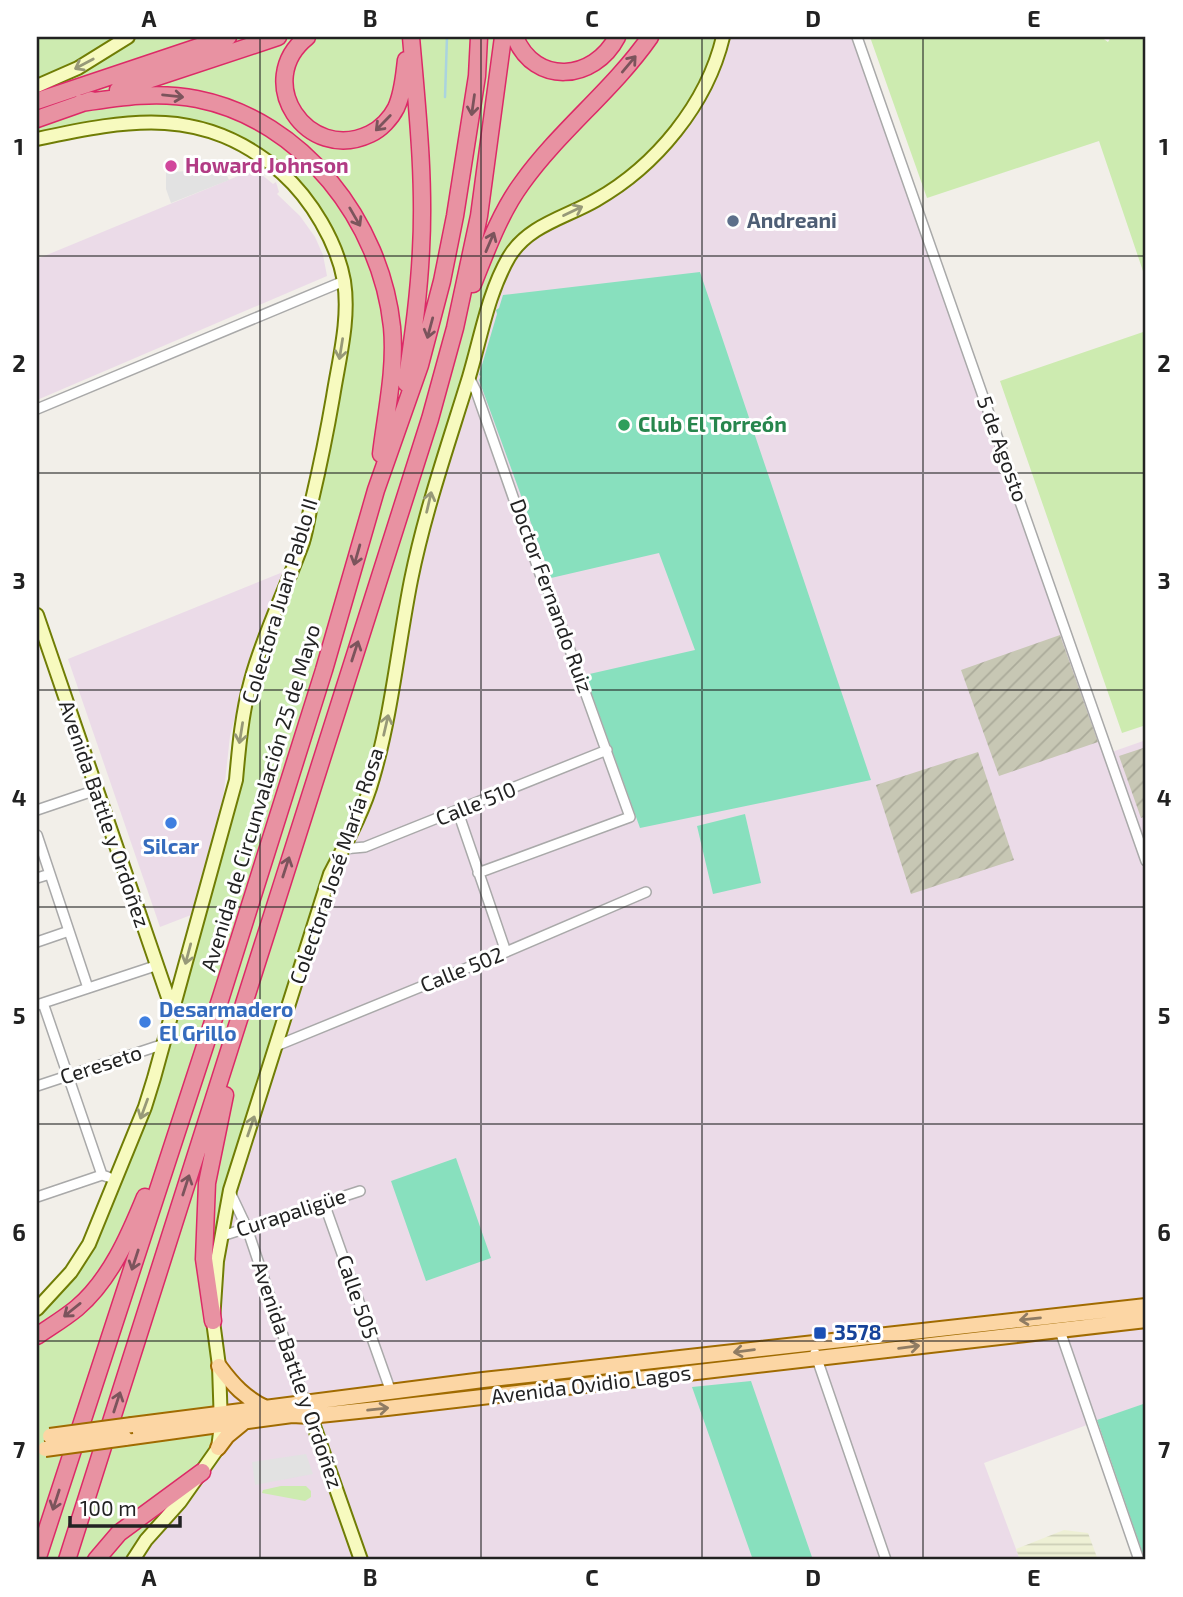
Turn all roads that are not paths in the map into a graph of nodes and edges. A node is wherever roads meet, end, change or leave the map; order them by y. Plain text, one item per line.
1 (128, 37) edge
2 (209, 37) edge
3 (228, 37) edge
4 (278, 37) edge
5 (307, 37) edge
6 (410, 37) edge
7 (479, 37) edge
8 (503, 37) edge
9 (515, 37) edge
10 (617, 37) edge
11 (650, 37) edge
12 (723, 37) edge
13 (857, 37) edge
14 (160, 59) junction
15 (37, 86) edge
16 (37, 100) edge
17 (81, 103) junction
18 (37, 119) edge
19 (37, 139) edge
20 (344, 281) junction
21 (455, 328) junction
22 (469, 377) junction
23 (37, 409) edge
24 (402, 414) junction
25 (376, 490) junction
26 (37, 615) edge
27 (607, 750) junction
28 (96, 790) junction
29 (37, 810) edge
30 (458, 812) junction
31 (37, 835) edge
32 (343, 849) junction
33 (1146, 861) edge
34 (478, 873) junction
35 (50, 874) junction
36 (37, 878) edge
37 (646, 892) dead end
38 (69, 930) junction
39 (37, 942) edge
40 (506, 952) junction
41 (155, 966) junction
42 (88, 988) junction
43 (40, 1004) edge
44 (173, 1012) junction
45 (164, 1044) junction
46 (276, 1046) junction
47 (229, 1051) junction
48 (69, 1075) junction
49 (37, 1086) edge
50 (187, 1102) junction
51 (108, 1177) junction
52 (230, 1190) junction
53 (360, 1191) dead end
54 (37, 1196) edge
55 (324, 1203) junction
56 (247, 1228) junction
57 (222, 1236) junction
58 (1146, 1306) edge
59 (37, 1309) edge
60 (1146, 1320) edge
61 (213, 1321) junction
62 (1058, 1323) junction
63 (37, 1336) edge
64 (812, 1343) junction
65 (817, 1358) junction
66 (219, 1366) junction
67 (391, 1392) junction
68 (267, 1409) junction
69 (308, 1410) junction
70 (221, 1419) junction
71 (246, 1421) junction
72 (42, 1443) edge
73 (218, 1448) junction
74 (202, 1472) junction
75 (37, 1560) edge
76 (66, 1560) edge
77 (96, 1560) edge
78 (133, 1560) edge
79 (361, 1560) edge
80 (886, 1560) edge
81 (1139, 1560) edge

1 -> 15 main road
2 - 14 highway
3 - 14 highway
4 - 17 highway
6 -> 5 highway
6 - 24 highway
7 -> 24 highway, Avenida de Circunvalación 25 de Mayo
8 - 21 highway, Avenida de Circunvalación 25 de Mayo
9 - 10 highway
21 -> 11 highway
22 -> 12 main road, Colectora José María Rosa
13 - 33 street, 5 de Agosto
14 - 16 highway
17 - 18 highway
17 -> 25 highway
19 - 20 main road, Colectora Juan Pablo II
20 - 23 street
20 -> 44 main road, Colectora Juan Pablo II
47 -> 21 highway, Avenida de Circunvalación 25 de Mayo
22 - 27 street, Doctor Fernando Ruiz
32 -> 22 main road, Colectora José María Rosa
24 - 25 highway, Avenida de Circunvalación 25 de Mayo
25 -> 50 highway, Avenida de Circunvalación 25 de Mayo
26 - 28 main road, Avenida Battle y Ordoñez
27 - 30 street, Calle 510
27 - 34 street, Doctor Fernando Ruiz
28 - 29 street
28 - 41 main road, Avenida Battle y Ordoñez
30 - 32 street, Calle 510
30 - 34 street
31 - 35 street
32 - 46 main road, Colectora José María Rosa
34 - 40 street
35 - 36 street
35 - 38 street
37 - 40 street, Calle 502
38 - 39 street
38 - 42 street
40 - 46 street, Calle 502
41 - 42 street
41 - 44 main road, Avenida Battle y Ordoñez
42 - 43 street
43 - 48 street
44 - 45 main road, Colectora Juan Pablo II
45 - 48 street, Cereseto
45 -> 51 main road, Colectora Juan Pablo II
52 -> 46 main road, Colectora José María Rosa
47 - 61 highway
76 -> 47 highway, Avenida de Circunvalación 25 de Mayo
48 - 49 street, Cereseto
48 - 51 street
50 -> 63 highway
50 -> 75 highway, Avenida de Circunvalación 25 de Mayo
51 - 54 street
51 - 59 main road, Colectora Juan Pablo II
52 - 56 street, Avenida Battle y Ordoñez
52 - 57 main road, Colectora José María Rosa
53 - 55 street, Curapaligüe
55 - 56 street, Curapaligüe
55 - 67 street, Calle 505
56 - 57 street, Curapaligüe
56 - 69 street, Avenida Battle y Ordoñez
57 - 61 main road, Colectora José María Rosa
58 - 62 main road, Avenida Ovidio Lagos
60 - 62 main road, Avenida Ovidio Lagos
61 - 66 main road, Colectora José María Rosa
62 -> 64 main road, Avenida Ovidio Lagos
65 -> 62 main road, Avenida Ovidio Lagos
62 - 81 street
64 - 65 street
64 -> 67 main road, Avenida Ovidio Lagos
69 -> 65 main road, Avenida Ovidio Lagos
65 - 80 street
66 - 68 main road
66 - 70 main road, Colectora José María Rosa
67 - 69 main road, Avenida Ovidio Lagos
68 - 69 main road, Avenida Ovidio Lagos
68 - 70 main road, Avenida Ovidio Lagos
69 - 71 main road, Avenida Ovidio Lagos
69 - 79 main road, Avenida Battle y Ordoñez
70 - 71 main road, Avenida Ovidio Lagos
70 - 72 main road, Avenida Ovidio Lagos, bridge
70 - 73 main road, Colectora José María Rosa
71 - 73 main road
73 - 74 main road, Colectora José María Rosa
74 - 77 highway
74 - 78 main road, Colectora José María Rosa

